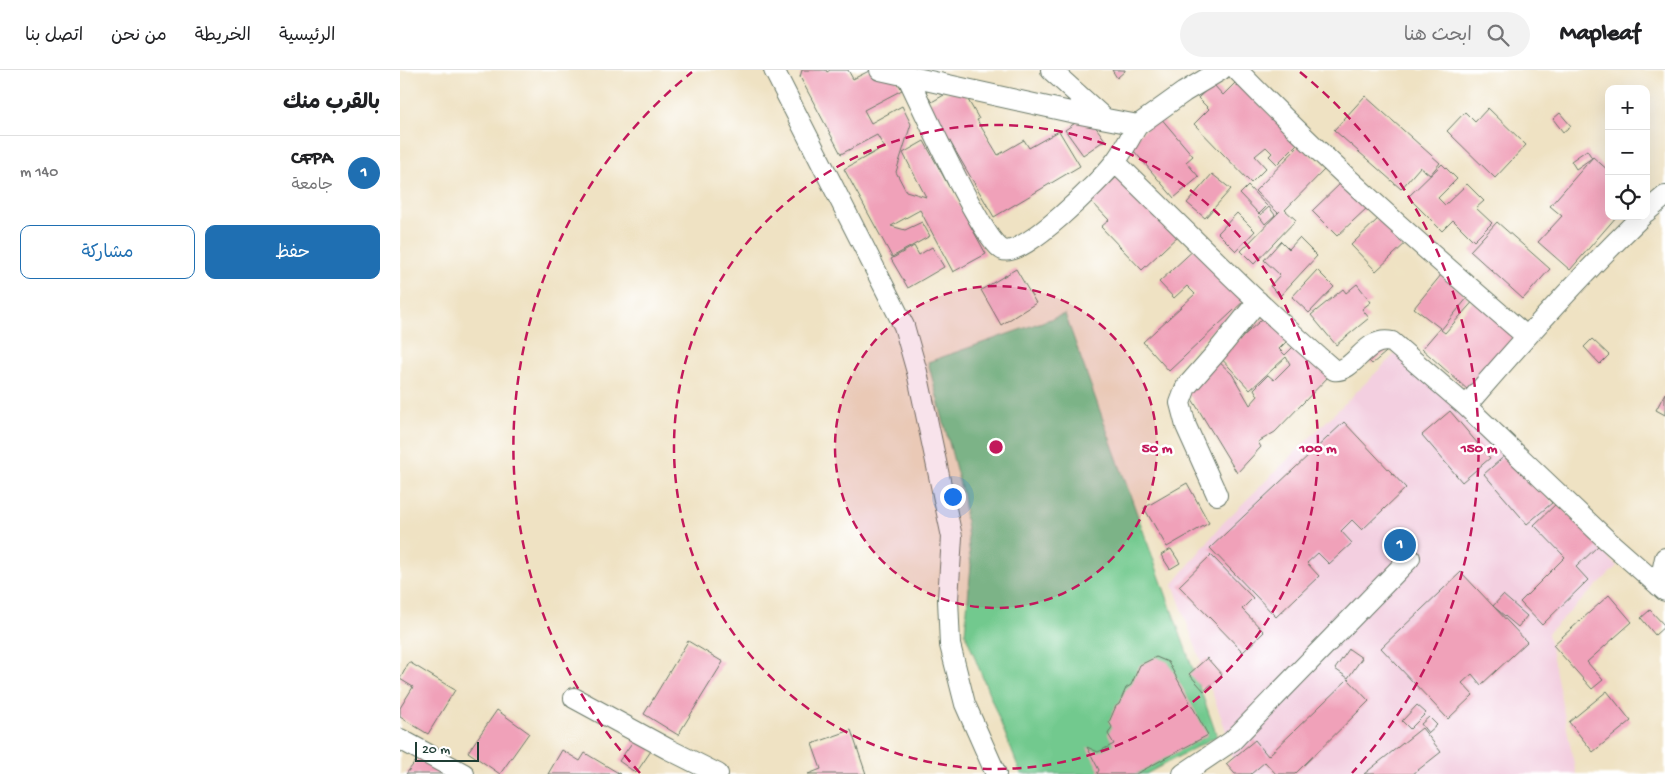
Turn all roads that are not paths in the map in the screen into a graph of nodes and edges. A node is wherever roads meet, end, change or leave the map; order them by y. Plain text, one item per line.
1 (774, 70) edge
2 (880, 70) edge
3 (1051, 70) edge
4 (1221, 70) edge
5 (1236, 70) edge
6 (906, 76) junction
7 (1104, 118) junction
8 (1138, 125) junction
9 (1115, 162) junction
10 (1665, 196) edge
11 (1650, 209) edge
12 (1638, 220) edge
13 (1258, 301) junction
14 (1526, 336) junction
15 (1466, 406) junction
16 (1217, 496) dead end
17 (1410, 558) dead end
18 (1665, 558) edge
19 (1662, 589) edge
20 (574, 698) dead end
21 (400, 739) edge
22 (464, 774) edge
23 (718, 774) edge
24 (996, 774) edge
25 (1183, 774) edge

1 - 24 street
2 - 6 street
3 - 7 street
4 - 8 street
5 - 14 street
6 - 7 street
6 - 9 street
7 - 8 street
8 - 9 street
9 - 13 street
10 - 11 street
12 - 14 street
13 - 15 street
13 - 16 street
14 - 15 street
15 - 19 street
17 - 25 street
18 - 19 street
20 - 23 street
21 - 22 street

